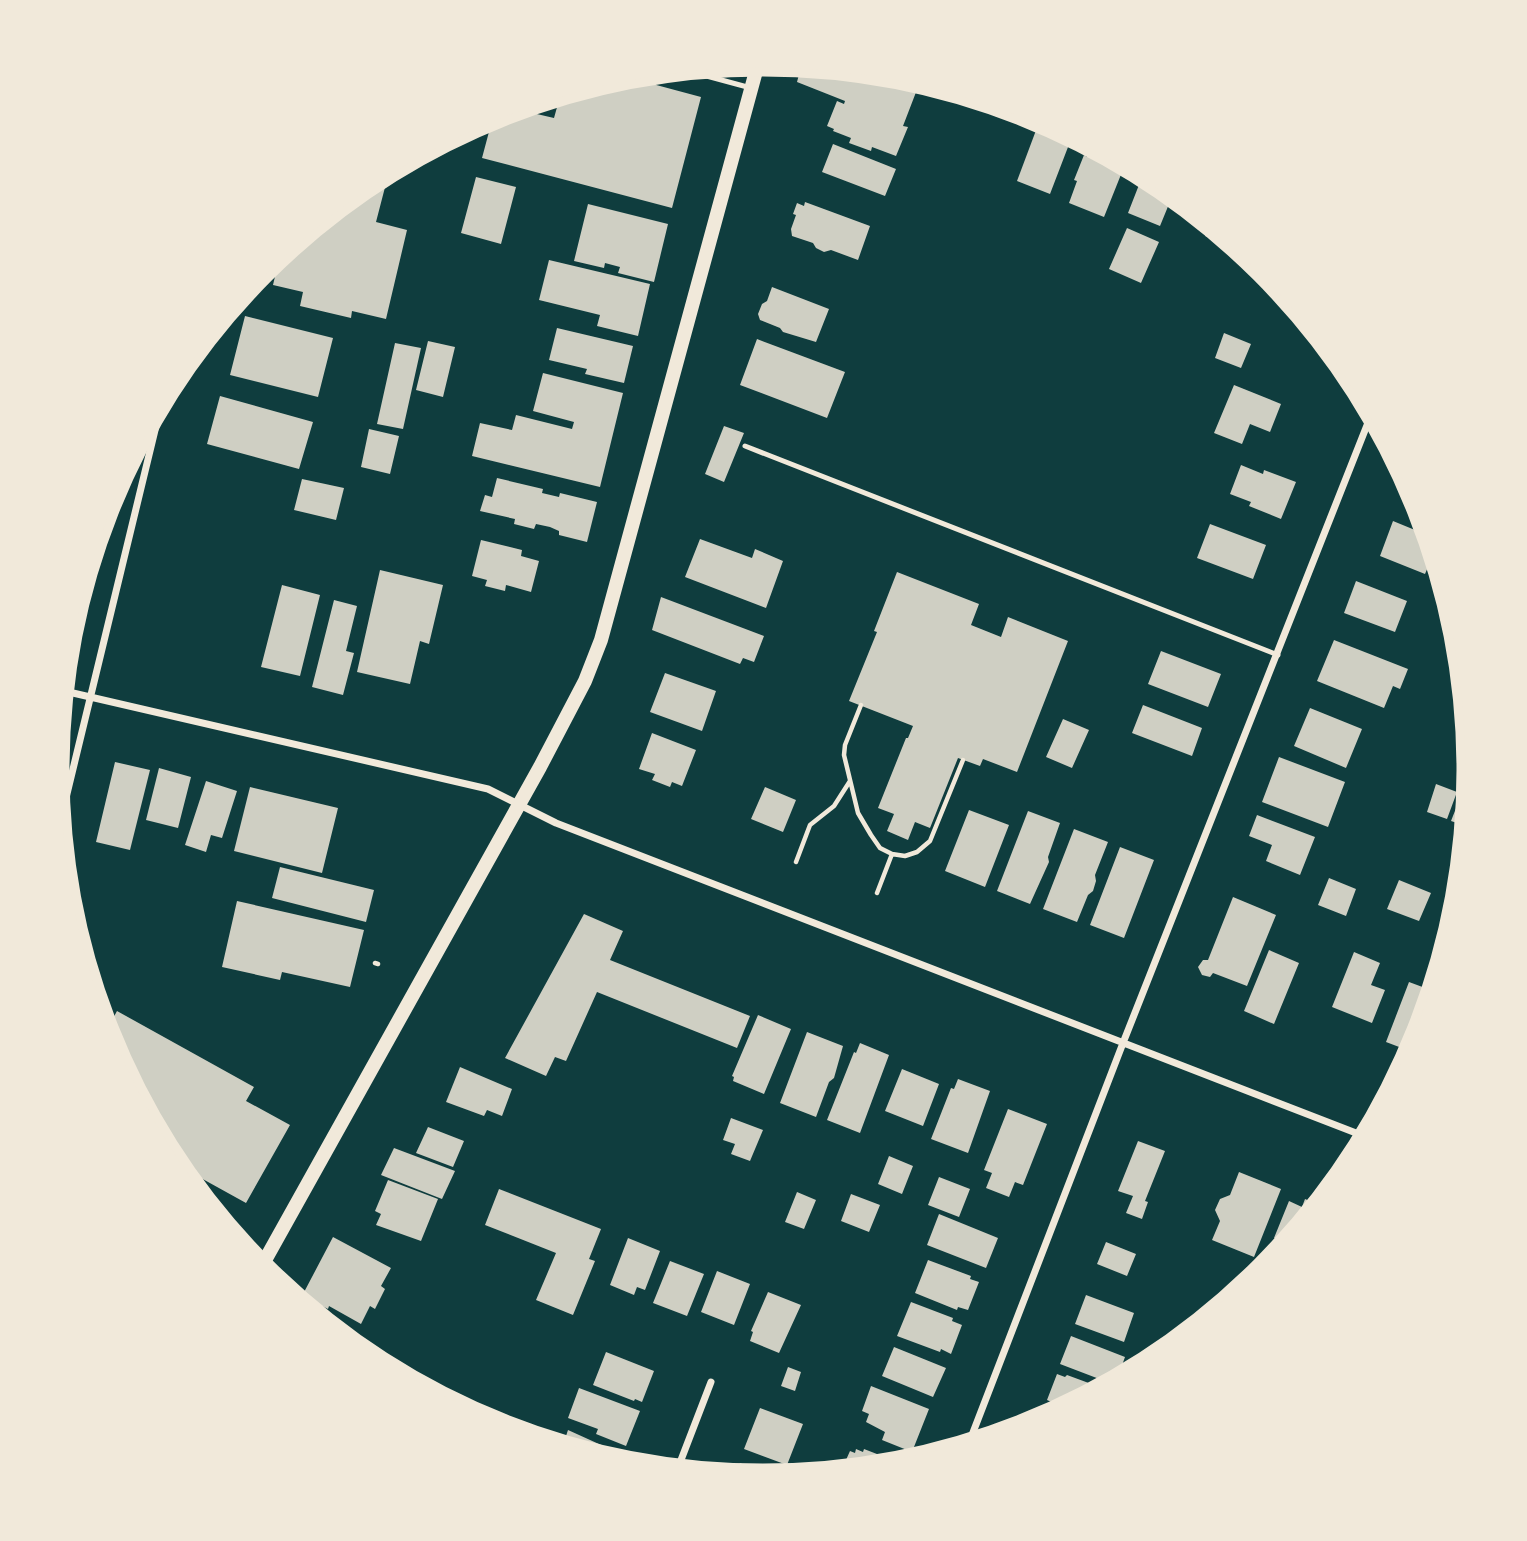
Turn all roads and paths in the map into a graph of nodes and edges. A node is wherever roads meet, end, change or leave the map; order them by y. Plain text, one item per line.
1 (756, 72) edge
2 (702, 75) edge
3 (751, 88) junction
4 (1369, 421) edge
5 (157, 423) edge
6 (745, 446) dead end
7 (1278, 655) junction
8 (70, 692) edge
9 (92, 698) junction
10 (861, 705) dead end
11 (963, 760) dead end
12 (850, 780) junction
13 (66, 801) edge
14 (519, 806) junction
15 (892, 854) junction
16 (796, 862) dead end
17 (877, 892) dead end
18 (1124, 1043) junction
19 (1360, 1134) edge
20 (265, 1260) edge
21 (711, 1381) dead end
22 (971, 1437) edge
23 (679, 1464) edge

1 - 3 main road
2 - 3 lane
3 - 14 main road
4 - 7 street
5 - 9 street
6 - 7 lane
7 - 18 street
8 - 9 street
9 - 13 street
9 - 14 street
10 - 12 path
11 - 15 path
12 - 15 path
12 - 16 path
14 - 18 street
14 - 20 main road
15 - 17 path
18 - 19 street
18 - 22 street
21 - 23 street

